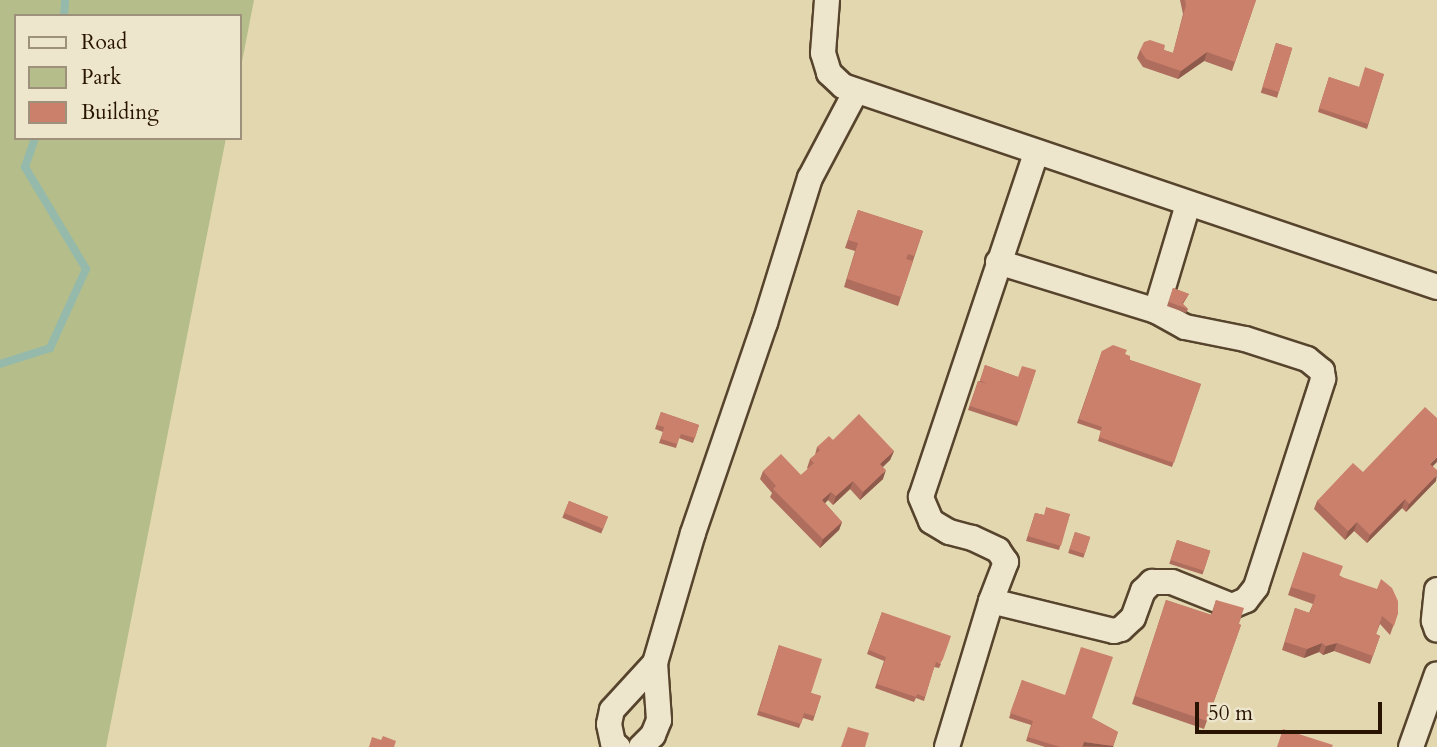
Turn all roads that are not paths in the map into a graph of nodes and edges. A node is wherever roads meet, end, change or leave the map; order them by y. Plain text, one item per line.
1 (827, 0) edge
2 (856, 91) junction
3 (1037, 153) junction
4 (1188, 204) junction
5 (998, 262) junction
6 (1437, 287) edge
7 (1156, 311) junction
8 (1437, 590) edge
9 (991, 601) junction
10 (1437, 630) edge
11 (655, 663) junction
12 (1437, 674) edge
13 (618, 747) edge
14 (641, 747) edge
15 (947, 747) edge
16 (1410, 747) edge

1 - 2 street
2 - 3 street
2 - 11 street
3 - 4 street
3 - 5 street
4 - 6 street
4 - 7 street
5 - 7 street
5 - 9 street
7 - 9 street
8 - 10 street
9 - 15 street
11 - 13 street
11 - 14 street
12 - 16 street

